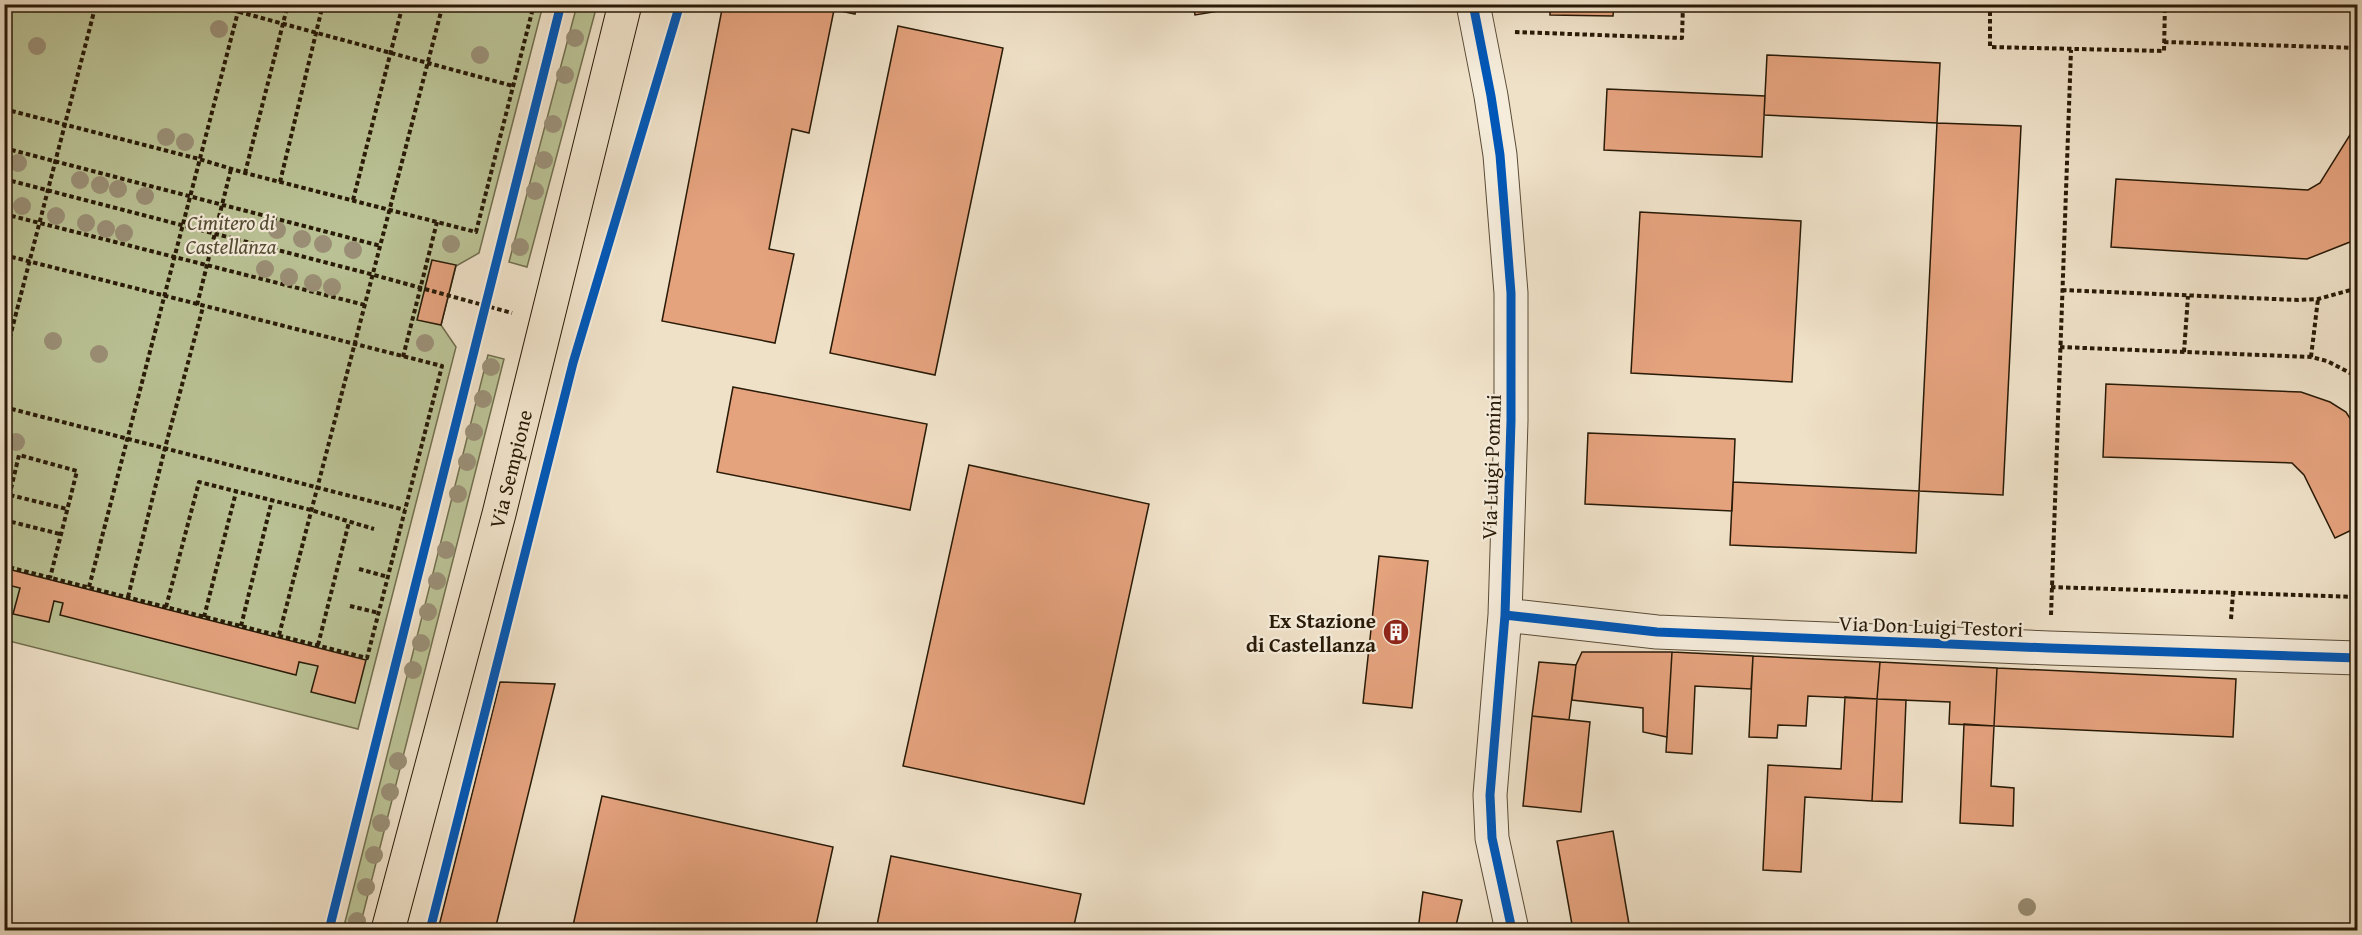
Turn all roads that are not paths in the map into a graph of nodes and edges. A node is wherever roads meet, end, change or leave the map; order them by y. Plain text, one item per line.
1 (625, 4) edge
2 (1476, 18) edge
3 (1505, 615) junction
4 (2358, 658) edge
5 (388, 930) edge
6 (1512, 930) edge

1 - 5 main road, Via Sempione
2 - 3 street, Via Luigi Pomini
3 - 4 street, Via Don Luigi Testori
3 - 6 street, Via Luigi Pomini

